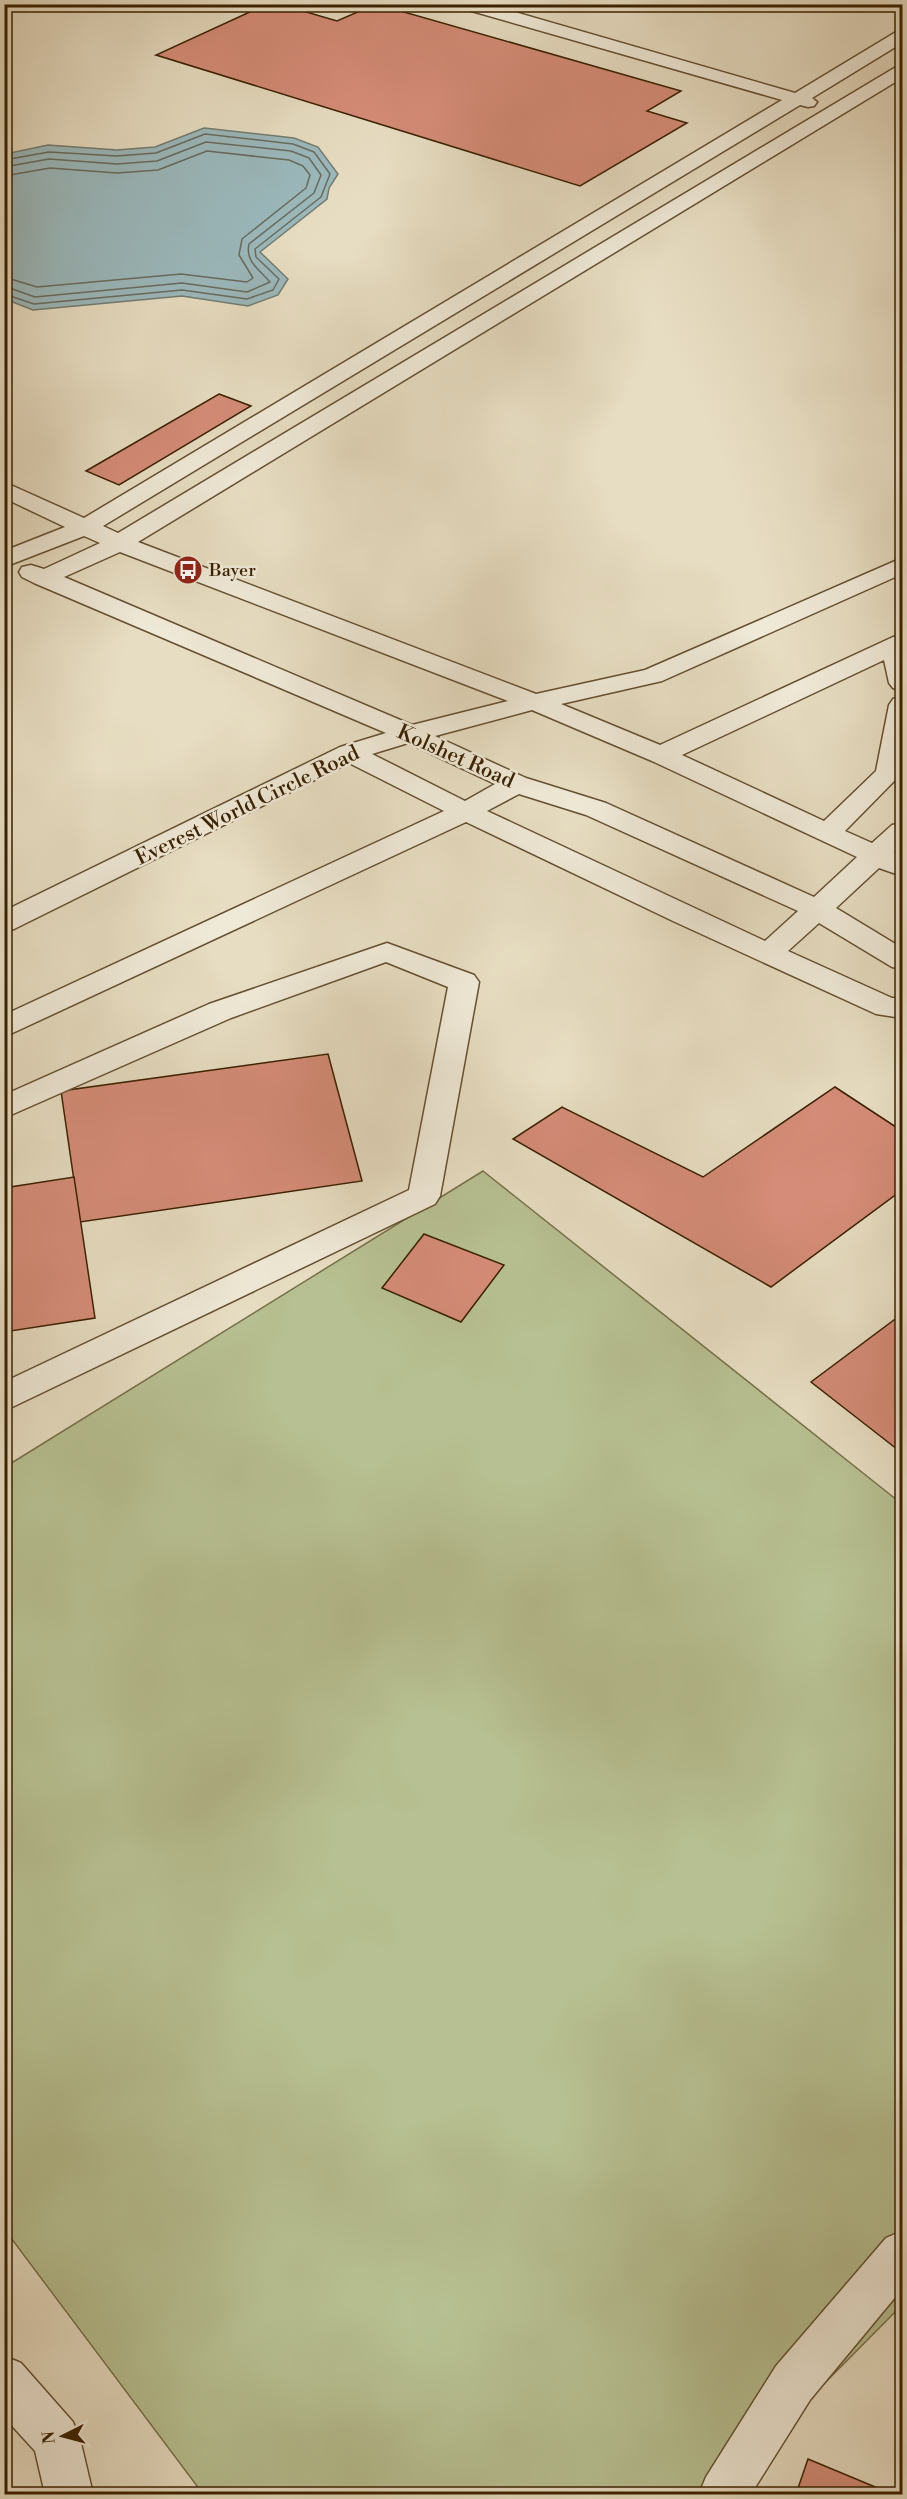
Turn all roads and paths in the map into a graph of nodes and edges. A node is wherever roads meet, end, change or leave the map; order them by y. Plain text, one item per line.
1 (467, 4) edge
2 (903, 36) edge
3 (903, 71) edge
4 (795, 98) junction
5 (836, 111) junction
6 (228, 441) junction
7 (262, 456) junction
8 (4, 489) edge
9 (85, 527) junction
10 (119, 543) junction
11 (5, 560) edge
12 (903, 566) edge
13 (43, 578) junction
14 (898, 645) edge
15 (903, 683) edge
16 (534, 702) junction
17 (903, 705) edge
18 (410, 734) junction
19 (349, 753) junction
20 (661, 755) junction
21 (516, 784) junction
22 (465, 813) junction
23 (903, 831) edge
24 (828, 832) junction
25 (878, 855) junction
26 (903, 868) edge
27 (819, 910) junction
28 (4, 923) edge
29 (768, 954) junction
30 (903, 960) edge
31 (903, 1008) edge
32 (4, 1027) edge
33 (4, 1108) edge
34 (4, 1398) edge
35 (903, 2254) edge
36 (4, 2380) edge
37 (69, 2494) edge
38 (723, 2494) edge

1 - 4 street
2 - 4 street
3 - 5 street
4 - 5 street
4 - 6 street
5 - 7 street
6 - 7 street
6 - 9 street
7 - 10 street
8 - 9 street
9 - 10 street
9 - 11 street
10 - 13 street
10 - 16 street
11 - 13 street, Kolshet Road
12 - 16 street, Everest World Circle Road
13 - 18 street, Kolshet Road
14 - 15 street
14 - 20 street
16 - 18 street, Everest World Circle Road
16 - 20 street
17 - 24 street
18 - 19 street, Everest World Circle Road
18 - 21 street, Kolshet Road
19 - 22 street
19 - 28 street, Everest World Circle Road
20 - 24 street
21 - 22 street
21 - 27 street, Kolshet Road
22 - 29 street
22 - 32 street
23 - 25 street
24 - 25 street
25 - 26 street
25 - 27 street
27 - 29 street
27 - 30 street, Kolshet Road
29 - 31 street
33 - 34 street
35 - 38 street
36 - 37 street

